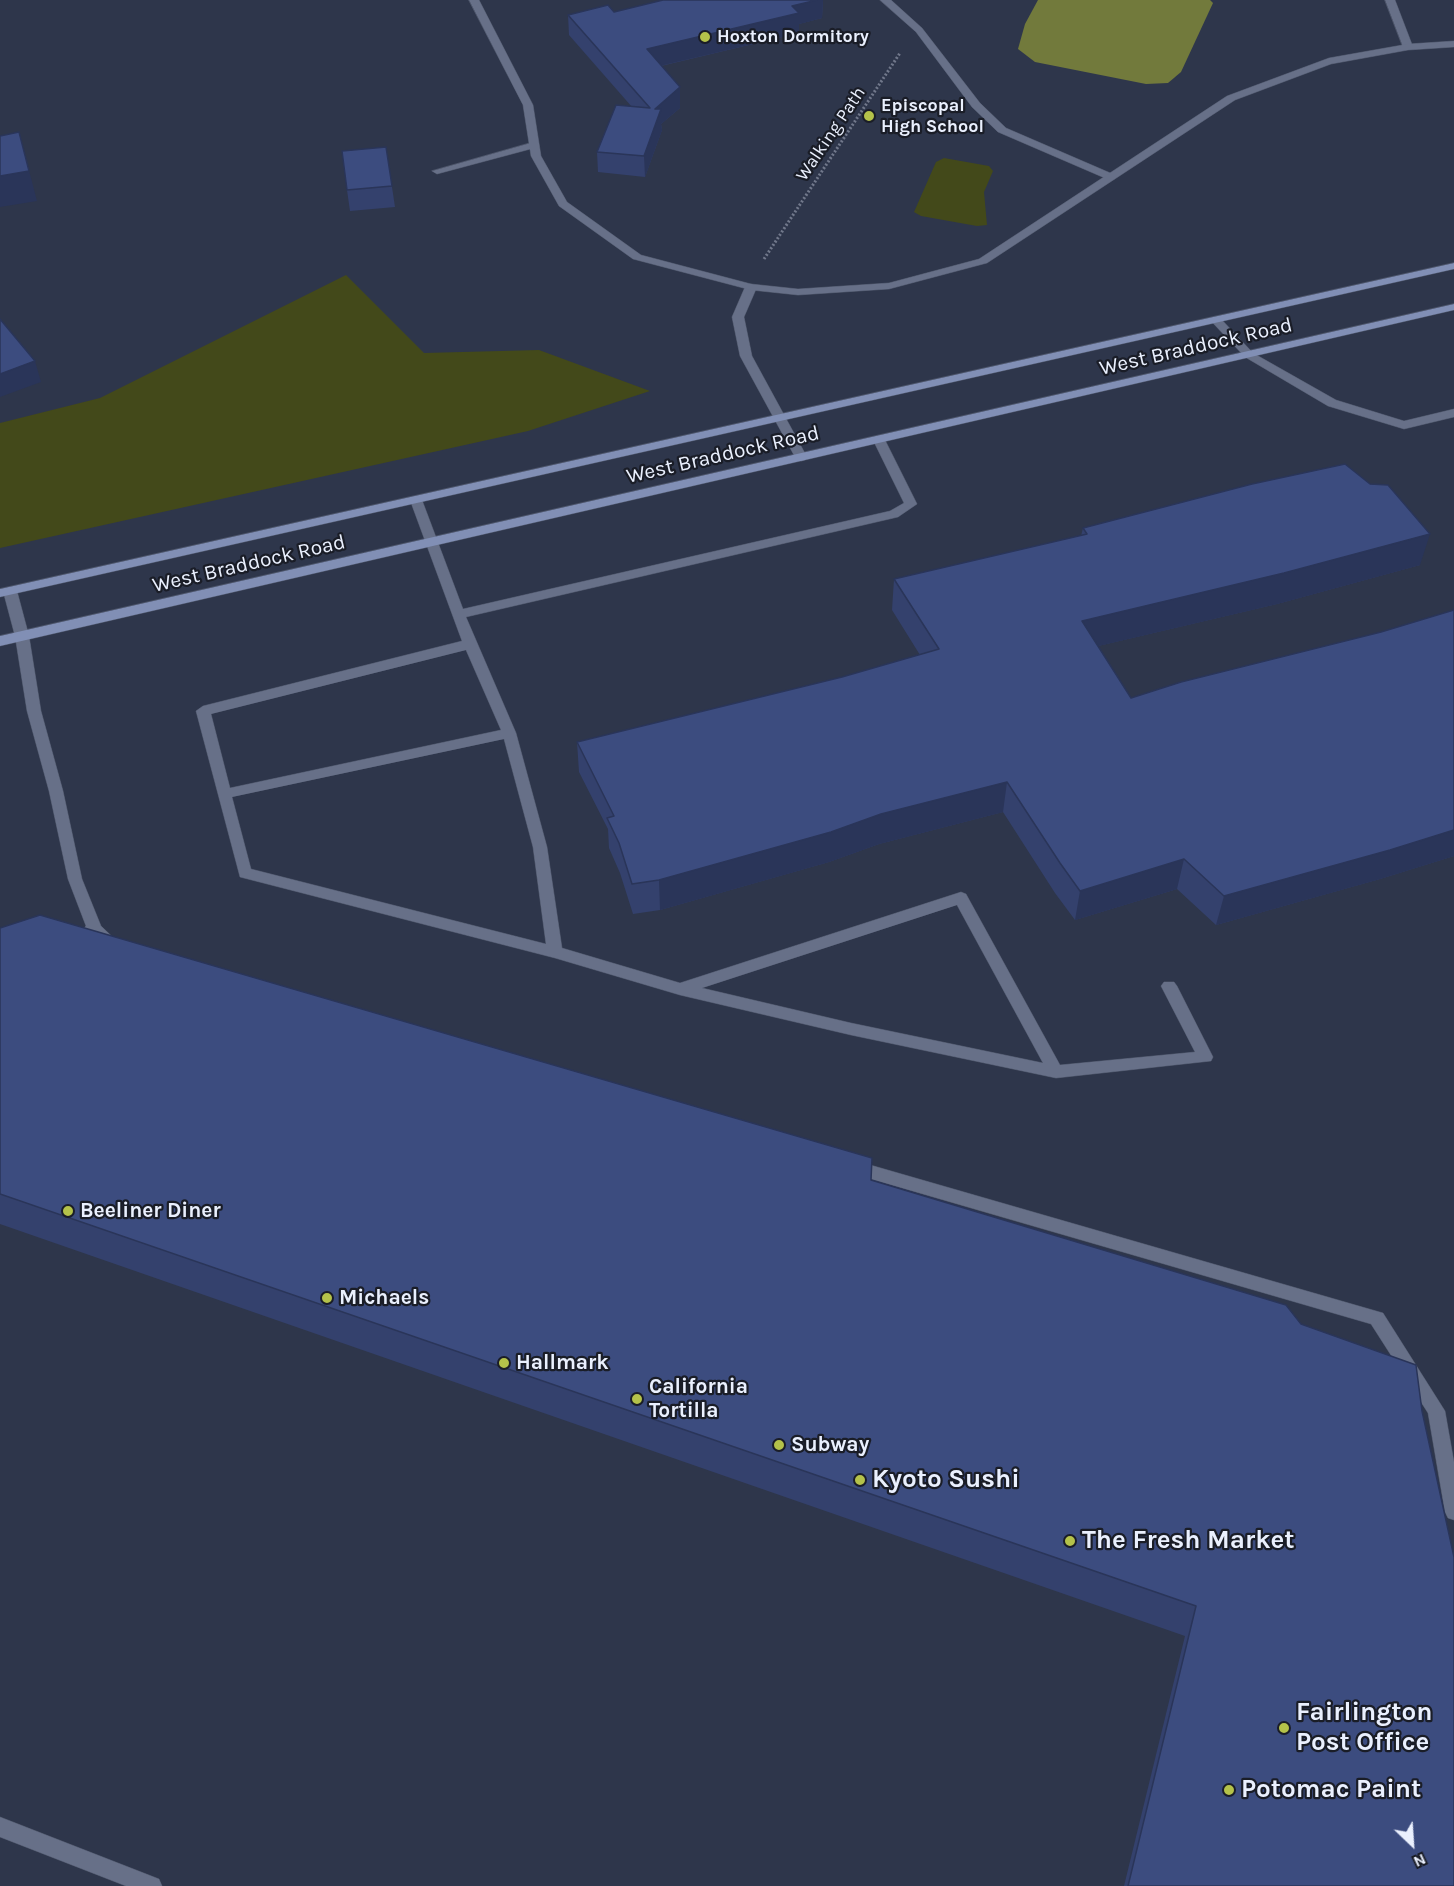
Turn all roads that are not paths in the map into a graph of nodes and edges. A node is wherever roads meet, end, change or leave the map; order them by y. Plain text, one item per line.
1 (474, 0) edge
2 (885, 0) edge
3 (1390, 0) edge
4 (1454, 44) edge
5 (1408, 47) junction
6 (534, 145) junction
7 (437, 171) dead end
8 (1111, 177) junction
9 (1454, 266) edge
10 (751, 287) junction
11 (1454, 307) edge
12 (1217, 321) junction
13 (1249, 355) junction
14 (1454, 413) edge
15 (781, 417) junction
16 (879, 440) junction
17 (801, 458) junction
18 (416, 500) junction
19 (432, 542) junction
20 (5, 592) edge
21 (459, 614) junction
22 (22, 636) junction
23 (0, 641) edge
24 (470, 644) junction
25 (509, 734) junction
26 (224, 794) junction
27 (95, 929) junction
28 (74, 934) edge
29 (555, 952) junction
30 (126, 957) edge
31 (1168, 986) dead end
32 (680, 989) junction
33 (1056, 1072) junction
34 (838, 1162) edge
35 (1454, 1512) edge
36 (0, 1827) edge
37 (152, 1886) edge

1 - 6 street
2 - 8 street
3 - 5 street
4 - 5 street
5 - 8 street
6 - 7 street
6 - 10 street
8 - 10 street
9 - 12 main road, West Braddock Road
10 - 15 street
11 - 13 main road, West Braddock Road
12 - 13 street
12 - 15 main road, West Braddock Road
13 - 14 street
13 - 16 main road, West Braddock Road
15 - 17 street
15 - 18 main road, West Braddock Road
16 - 17 main road, West Braddock Road
16 - 21 street
17 - 19 main road, West Braddock Road
18 - 19 street
18 - 20 main road, West Braddock Road
19 - 21 street
19 - 22 main road, West Braddock Road
20 - 22 street
21 - 24 street
22 - 23 main road, West Braddock Road
22 - 27 street
24 - 25 street
24 - 26 street
25 - 26 street
25 - 29 street
26 - 29 street
27 - 28 street
27 - 30 street
29 - 32 street
31 - 33 street
32 - 33 street
32 - 33 street
34 - 35 street
36 - 37 street

